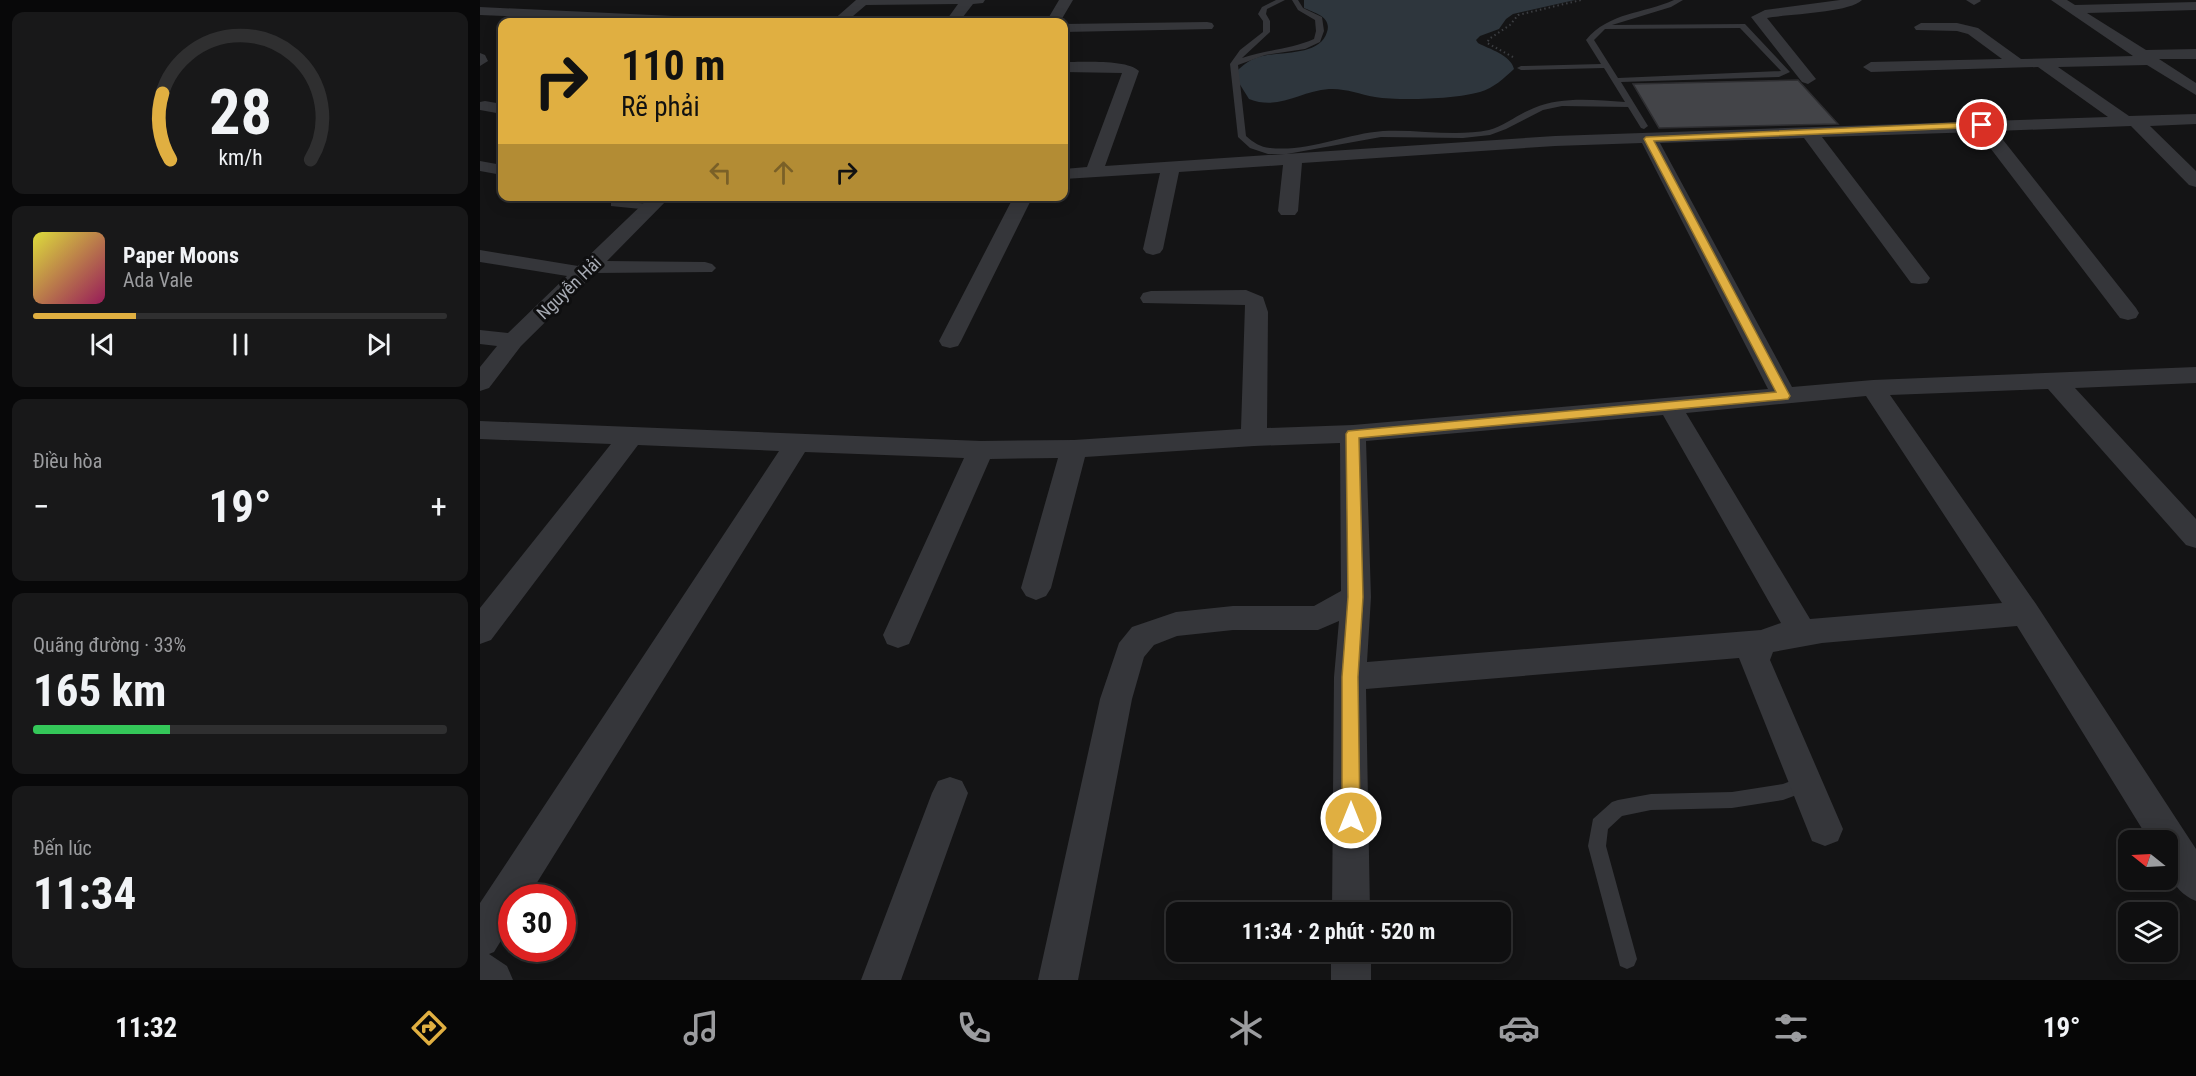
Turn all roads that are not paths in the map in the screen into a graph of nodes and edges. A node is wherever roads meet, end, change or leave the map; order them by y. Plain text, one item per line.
1 (501, 0) edge
2 (863, 0) edge
3 (969, 0) edge
4 (978, 0) edge
5 (1066, 0) edge
6 (1282, 0) edge
7 (1295, 0) edge
8 (1680, 0) edge
9 (1855, 0) edge
10 (2058, 0) edge
11 (2196, 6) edge
12 (2163, 7) junction
13 (2072, 9) junction
14 (480, 10) edge
15 (613, 18) edge
16 (843, 18) edge
17 (955, 18) edge
18 (1055, 18) edge
19 (2188, 21) dead end
20 (1206, 26) dead end
21 (1604, 27) junction
22 (1921, 27) dead end
23 (1068, 28) edge
24 (2196, 54) edge
25 (2146, 58) junction
26 (2017, 63) junction
27 (2042, 63) junction
28 (1234, 64) junction
29 (1606, 66) junction
30 (1068, 67) edge
31 (1871, 67) dead end
32 (1521, 68) road end
33 (1808, 79) dead end
34 (1615, 80) junction
35 (2196, 90) edge
36 (1630, 105) junction
37 (485, 106) dead end
38 (498, 108) edge
39 (2196, 119) edge
40 (2129, 120) junction
41 (1982, 125) junction
42 (1646, 132) junction
43 (1809, 132) junction
44 (1293, 158) junction
45 (480, 166) edge
46 (1171, 167) junction
47 (498, 169) edge
48 (1094, 172) junction
49 (1068, 174) edge
50 (2196, 181) edge
51 (643, 201) edge
52 (652, 201) edge
53 (1021, 201) edge
54 (614, 204) dead end
55 (1288, 211) dead end
56 (1153, 249) dead end
57 (480, 256) edge
58 (705, 268) dead end
59 (588, 270) junction
60 (1919, 278) dead end
61 (1151, 298) dead end
62 (2128, 313) dead end
63 (480, 337) edge
64 (513, 341) junction
65 (950, 341) dead end
66 (2196, 375) edge
67 (2055, 381) junction
68 (480, 383) edge
69 (1873, 388) junction
70 (1784, 396) junction
71 (1670, 406) junction
72 (480, 430) edge
73 (1353, 434) junction
74 (631, 436) junction
75 (1254, 437) junction
76 (796, 443) junction
77 (1074, 449) junction
78 (981, 450) junction
79 (2196, 537) edge
80 (1036, 588) dead end
81 (1356, 597) junction
82 (2025, 613) junction
83 (480, 631) edge
84 (1802, 632) junction
85 (898, 635) dead end
86 (1761, 643) junction
87 (1350, 677) junction
88 (1804, 784) junction
89 (950, 793) dead end
90 (1825, 829) dead end
91 (2196, 882) edge
92 (1351, 902) edge
93 (480, 938) edge
94 (1627, 959) dead end
95 (1351, 962) edge
96 (480, 970) edge
97 (493, 980) edge
98 (881, 980) edge
99 (1058, 980) edge
100 (1351, 980) edge

1 - 14 street
2 - 3 street
2 - 16 street
3 - 4 street
3 - 17 street
5 - 18 street
6 - 28 lane
7 - 28 lane
8 - 21 lane
9 - 33 street
10 - 13 street
11 - 12 street
12 - 13 street
12 - 19 street
13 - 25 street
14 - 15 street
20 - 23 street
21 - 29 lane
21 - 34 lane
22 - 26 street
24 - 25 street
25 - 27 street
25 - 35 street
26 - 27 street
26 - 31 street
27 - 40 street
28 - 36 lane
29 - 32 lane
29 - 34 lane
30 - 48 street
34 - 36 lane
36 - 42 lane
37 - 38 street
39 - 40 street
40 - 41 street
40 - 50 street
41 - 43 street
41 - 62 street
42 - 43 street
42 - 44 street
42 - 70 street
43 - 60 street
44 - 46 street
44 - 55 street
45 - 47 street
46 - 48 street
46 - 56 street
48 - 49 street
51 - 54 lane
52 - 59 street, Nguyễn Hải
53 - 65 street
57 - 59 street
58 - 59 street
59 - 64 street, Nguyễn Hải
61 - 75 street
63 - 64 street
64 - 68 street, Nguyễn Hải
66 - 67 street
67 - 69 street
67 - 79 street
69 - 70 street
69 - 82 street
70 - 71 street
71 - 73 street
71 - 84 street
72 - 74 street
73 - 75 street
73 - 81 street
74 - 76 street
74 - 83 street
75 - 77 street
76 - 78 street
76 - 93 street
77 - 78 street
77 - 80 street
78 - 85 street
81 - 87 street
81 - 99 street
82 - 84 street
82 - 91 street
84 - 86 street
86 - 87 street
86 - 88 street
87 - 92 street
88 - 90 street
88 - 94 lane
89 - 98 street
95 - 100 street
96 - 97 street

